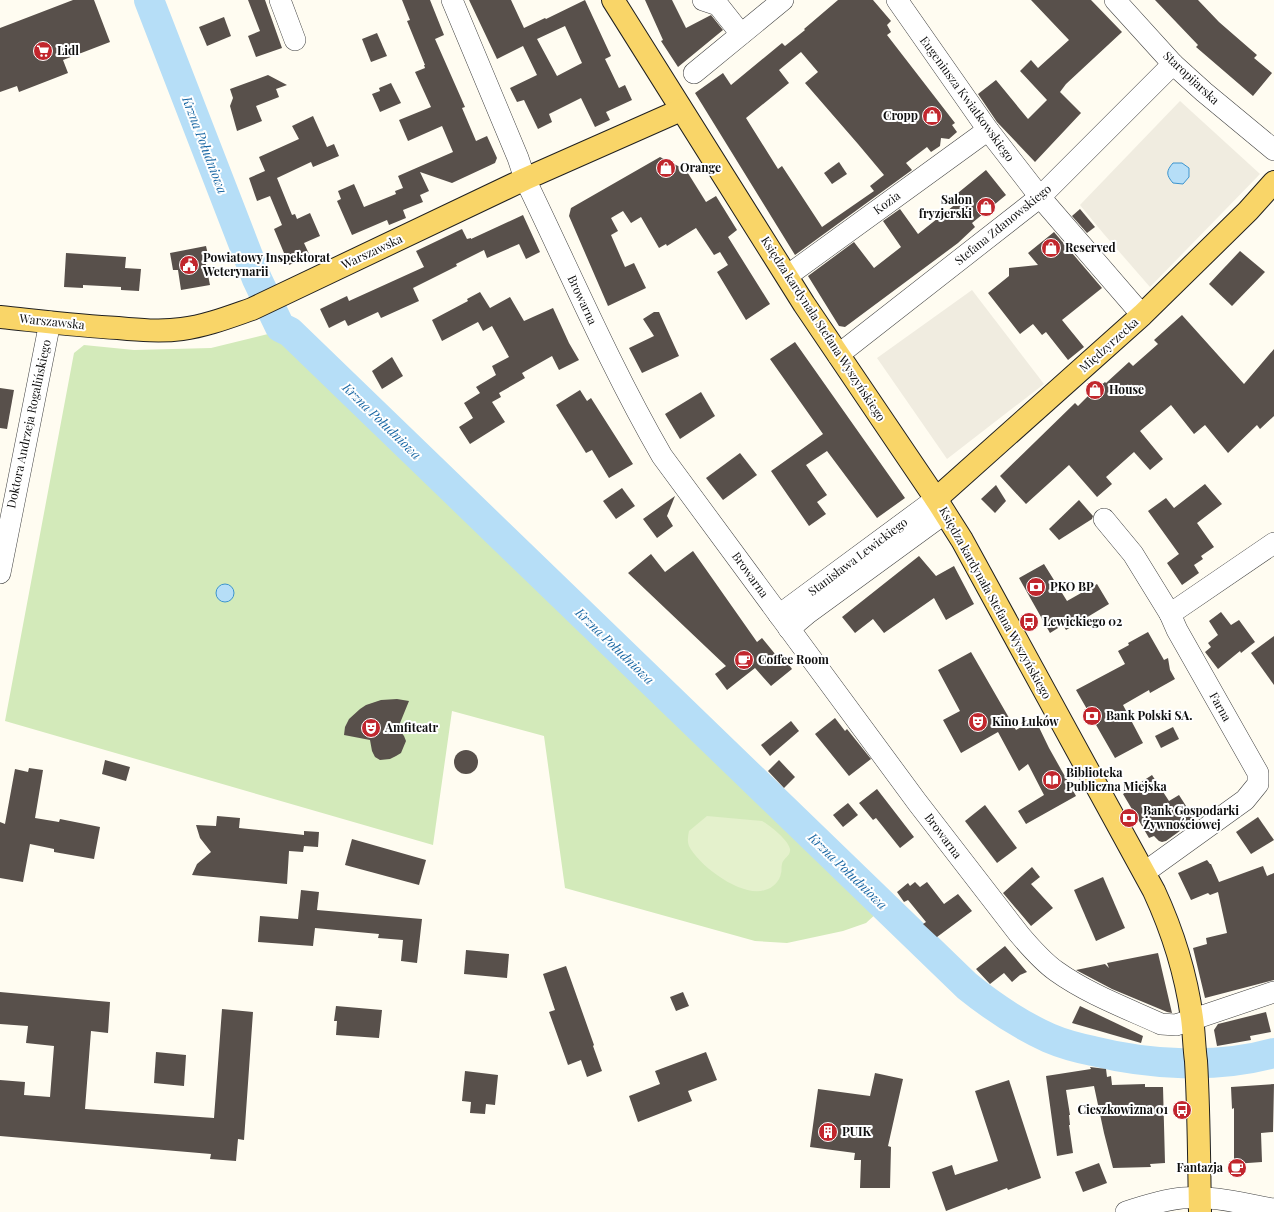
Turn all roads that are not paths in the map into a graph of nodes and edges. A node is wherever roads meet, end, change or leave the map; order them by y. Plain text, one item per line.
1 (280, 0) edge
2 (452, 0) edge
3 (613, 0) edge
4 (703, 0) edge
5 (783, 0) edge
6 (896, 0) edge
7 (1115, 0) edge
8 (741, 34) junction
9 (295, 40) dead end
10 (1173, 64) junction
11 (694, 73) dead end
12 (681, 110) junction
13 (988, 130) junction
14 (1274, 150) edge
15 (525, 179) junction
16 (1274, 182) edge
17 (1040, 197) junction
18 (787, 276) junction
19 (1142, 315) junction
20 (0, 317) edge
21 (50, 322) junction
22 (838, 355) junction
23 (941, 506) junction
24 (1104, 519) dead end
25 (1274, 543) edge
26 (0, 572) edge
27 (1170, 614) junction
28 (784, 622) junction
29 (1145, 872) junction
30 (1274, 992) edge
31 (1193, 1020) junction
32 (1200, 1205) edge
33 (1274, 1209) edge
34 (1126, 1212) edge

1 - 9 street
2 - 15 street, Browarna
3 - 12 main road, Księdza kardynała Stefana Wyszyńskiego
4 - 8 street
5 - 8 street
6 - 13 street, Eugeniusza Kwiatkowskiego
7 - 10 street, Staropijarska
8 - 11 street
10 - 14 street, Staropijarska
10 - 17 street, Stefana Zdanowskiego
12 - 15 main road, Warszawska
12 - 18 main road, Księdza kardynała Stefana Wyszyńskiego
13 - 17 street, Eugeniusza Kwiatkowskiego
13 - 18 street, Kozia
15 - 21 main road, Warszawska
15 - 28 street, Browarna
16 - 19 main road, Międzyrzecka
17 - 19 street, Eugeniusza Kwiatkowskiego
17 - 22 street, Stefana Zdanowskiego
18 - 22 main road, Księdza kardynała Stefana Wyszyńskiego
19 - 23 main road, Międzyrzecka
20 - 21 main road, Warszawska
21 - 26 street, Doktora Andrzeja Rogalińskiego
22 - 23 main road, Księdza kardynała Stefana Wyszyńskiego
23 - 28 street, Stanisława Lewickiego
23 - 29 main road, Księdza kardynała Stefana Wyszyńskiego
24 - 27 street, Farna
25 - 27 street
27 - 29 street, Farna
28 - 31 street, Browarna
29 - 31 main road, Księdza kardynała Stefana Wyszyńskiego
30 - 31 street, Browarna
31 - 32 main road, Księdza kardynała Stefana Wyszyńskiego
32 - 33 street
32 - 34 street

